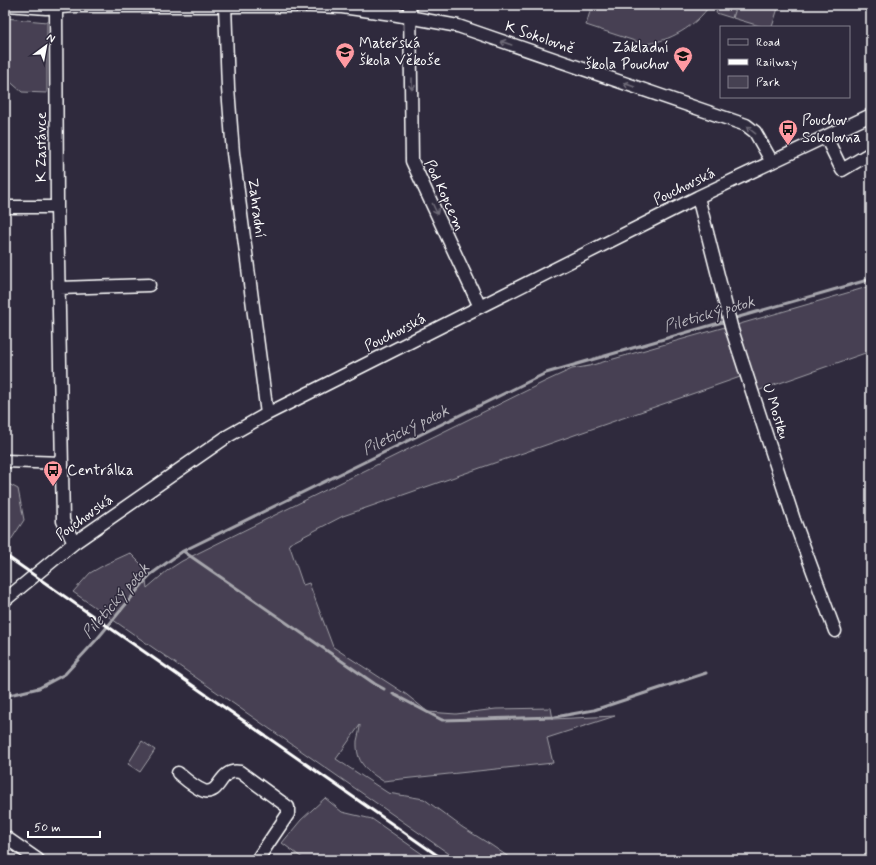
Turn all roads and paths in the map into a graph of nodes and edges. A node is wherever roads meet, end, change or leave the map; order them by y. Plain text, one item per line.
1 (7, 5) edge
2 (225, 5) edge
3 (410, 5) edge
4 (56, 6) edge
5 (411, 17) junction
6 (871, 115) edge
7 (826, 138) junction
8 (871, 153) edge
9 (772, 162) junction
10 (698, 197) junction
11 (5, 207) edge
12 (57, 207) junction
13 (149, 285) dead end
14 (59, 288) junction
15 (480, 307) junction
16 (267, 414) junction
17 (5, 461) edge
18 (62, 462) junction
19 (74, 543) junction
20 (5, 600) edge
21 (834, 631) dead end
22 (178, 773) dead end
23 (5, 837) edge
24 (38, 860) edge
25 (258, 860) edge

1 - 4 street, K Sokolovně
2 - 4 street, K Sokolovně
2 - 5 street, K Sokolovně
2 - 16 street, Zahradní
3 - 5 street, Pod Kopcem
4 - 12 street, K Zastávce
9 -> 5 street, K Sokolovně
5 -> 15 street, Pod Kopcem
6 - 7 street, Pouchovská
7 - 8 street
7 - 9 street, Pouchovská
9 - 10 street, Pouchovská
10 - 15 street, Pouchovská
10 - 21 street, U Mostku
11 - 12 street
12 - 14 street, K Zastávce
13 - 14 street
14 - 18 street, K Zastávce
15 - 16 street, Pouchovská
16 - 19 street, Pouchovská
17 - 18 street
18 - 19 street, K Zastávce
19 - 20 street, Pouchovská
22 - 25 street
23 - 24 street

